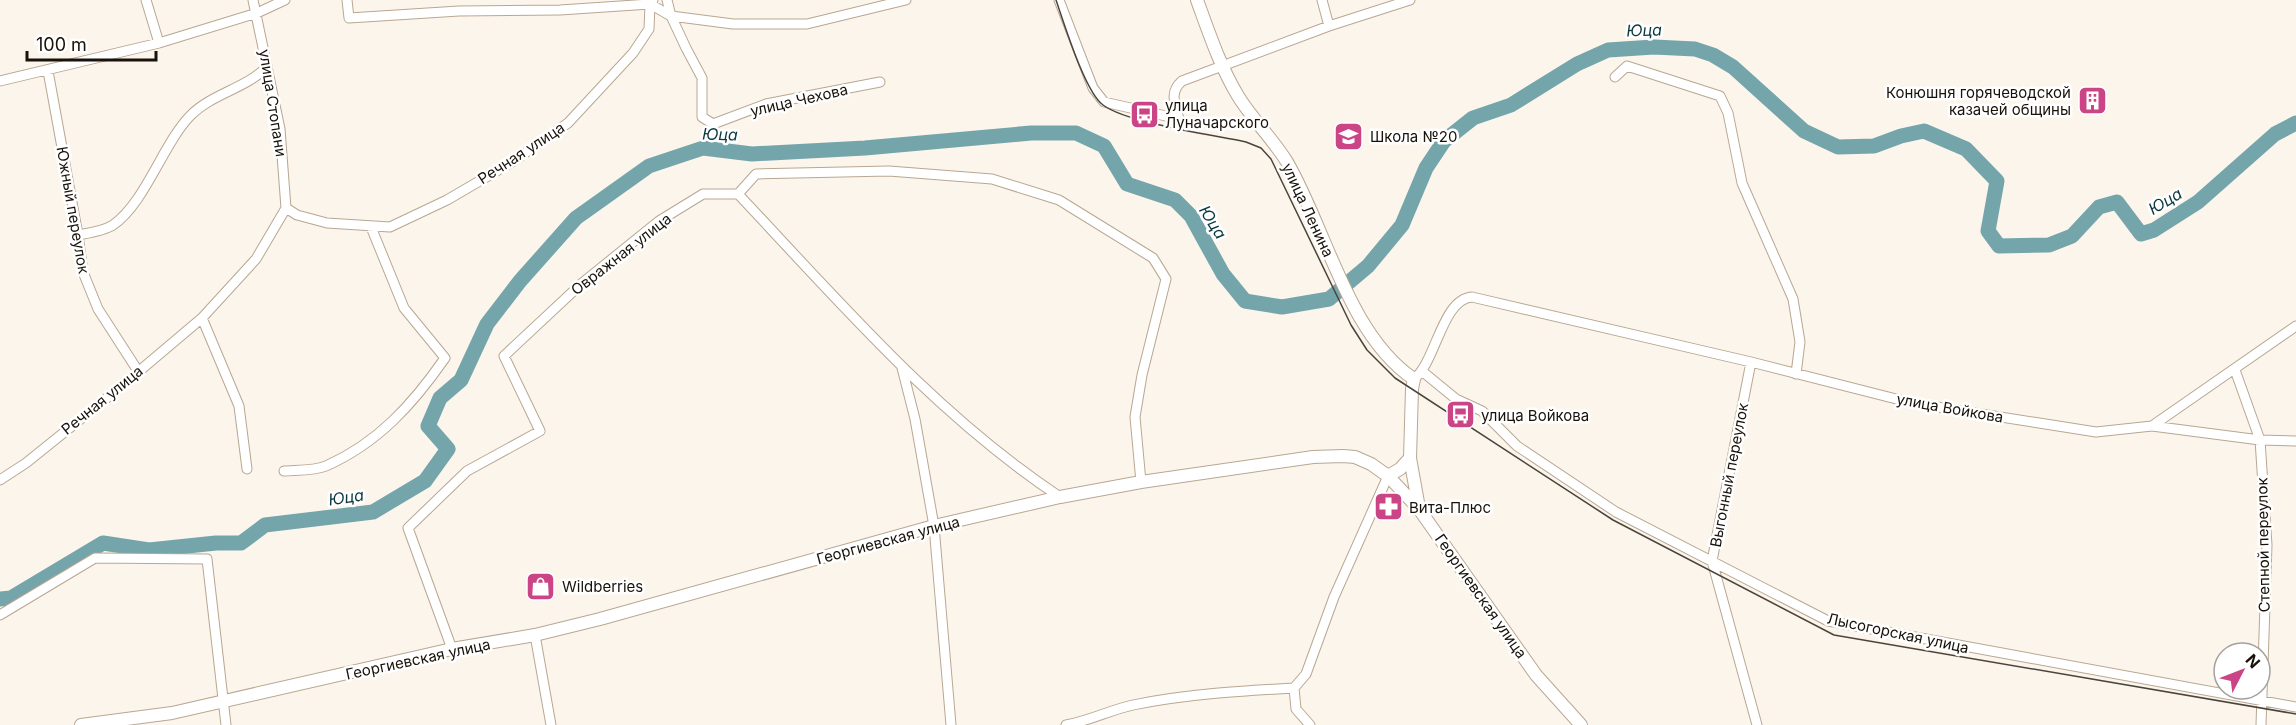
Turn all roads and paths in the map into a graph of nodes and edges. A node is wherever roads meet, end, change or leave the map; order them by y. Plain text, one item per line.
1 (146, 0) edge
2 (253, 0) edge
3 (285, 0) edge
4 (347, 0) edge
5 (456, 0) edge
6 (667, 0) edge
7 (906, 0) edge
8 (1059, 0) edge
9 (1197, 0) edge
10 (1322, 0) edge
11 (1410, 0) edge
12 (652, 2) edge
13 (559, 5) edge
14 (459, 11) junction
15 (257, 13) junction
16 (671, 16) junction
17 (1329, 26) junction
18 (159, 43) junction
19 (267, 67) junction
20 (1222, 67) junction
21 (48, 71) junction
22 (1615, 77) dead end
23 (0, 81) edge
24 (880, 82) dead end
25 (738, 194) junction
26 (286, 208) junction
27 (371, 226) junction
28 (78, 235) junction
29 (202, 318) junction
30 (2296, 326) edge
31 (1751, 362) junction
32 (902, 368) junction
33 (2235, 370) junction
34 (138, 371) junction
35 (1796, 374) junction
36 (1419, 375) junction
37 (2152, 426) junction
38 (2260, 440) junction
39 (2296, 441) edge
40 (1410, 458) junction
41 (247, 469) dead end
42 (284, 471) dead end
43 (1388, 476) junction
44 (0, 480) edge
45 (1141, 482) junction
46 (1060, 497) junction
47 (1419, 509) junction
48 (934, 526) junction
49 (1712, 561) junction
50 (0, 615) edge
51 (535, 635) junction
52 (452, 649) junction
53 (1294, 688) junction
54 (224, 702) junction
55 (2263, 703) junction
56 (2296, 707) edge
57 (81, 725) edge
58 (226, 725) edge
59 (551, 725) edge
60 (951, 725) edge
61 (1066, 725) edge
62 (1310, 725) edge
63 (1581, 725) edge
64 (1757, 725) edge
65 (2261, 725) edge

1 - 18 street
2 - 15 street, улица Стопани
3 - 15 street
4 - 14 street
5 - 14 street
6 - 16 street, улица Чехова
7 - 16 street
8 - 20 street
9 - 20 main road, улица Ленина
10 - 17 street
11 - 17 street
12 - 13 street
12 - 16 street
12 - 27 street, Речная улица
13 - 14 street
15 - 18 street
15 - 19 street, улица Стопани
16 - 24 street, улица Чехова
17 - 20 street
18 - 21 street
19 - 26 street, улица Стопани
19 - 28 street
20 - 36 main road, улица Ленина
21 - 23 street
21 - 28 street, Южный переулок
22 - 35 street
25 - 32 street
25 - 45 street
25 - 52 street, Овражная улица
26 - 27 street, Речная улица
26 - 29 street, Речная улица
27 - 42 street
28 - 34 street, Южный переулок
29 - 34 street, Речная улица
29 - 41 street
30 - 33 street, улица Войкова
31 - 35 street, улица Войкова
31 - 36 street, улица Войкова
31 - 49 street, Выгонный переулок
32 - 46 street
32 - 48 street
33 - 37 street, улица Войкова
33 - 38 street, Степной переулок
34 - 44 street, Речная улица
35 - 37 street, улица Войкова
36 - 40 main road
36 - 49 street, Лысогорская улица
37 - 38 street
38 - 39 street
38 - 55 street, Степной переулок
40 - 43 main road
40 - 47 main road
43 - 45 main road, Георгиевская улица
43 - 47 main road, Георгиевская улица
43 - 53 street
45 - 46 main road, Георгиевская улица
46 - 48 main road, Георгиевская улица
47 - 63 main road, Георгиевская улица
48 - 51 main road, Георгиевская улица
48 - 60 street
49 - 55 street, Лысогорская улица
49 - 64 street, Выгонный переулок
50 - 54 street
51 - 52 main road, Георгиевская улица
51 - 59 street
52 - 54 main road, Георгиевская улица
53 - 61 street
53 - 62 street
54 - 57 main road, Георгиевская улица
54 - 58 street
55 - 56 street, Лысогорская улица
55 - 65 street, Степной переулок

